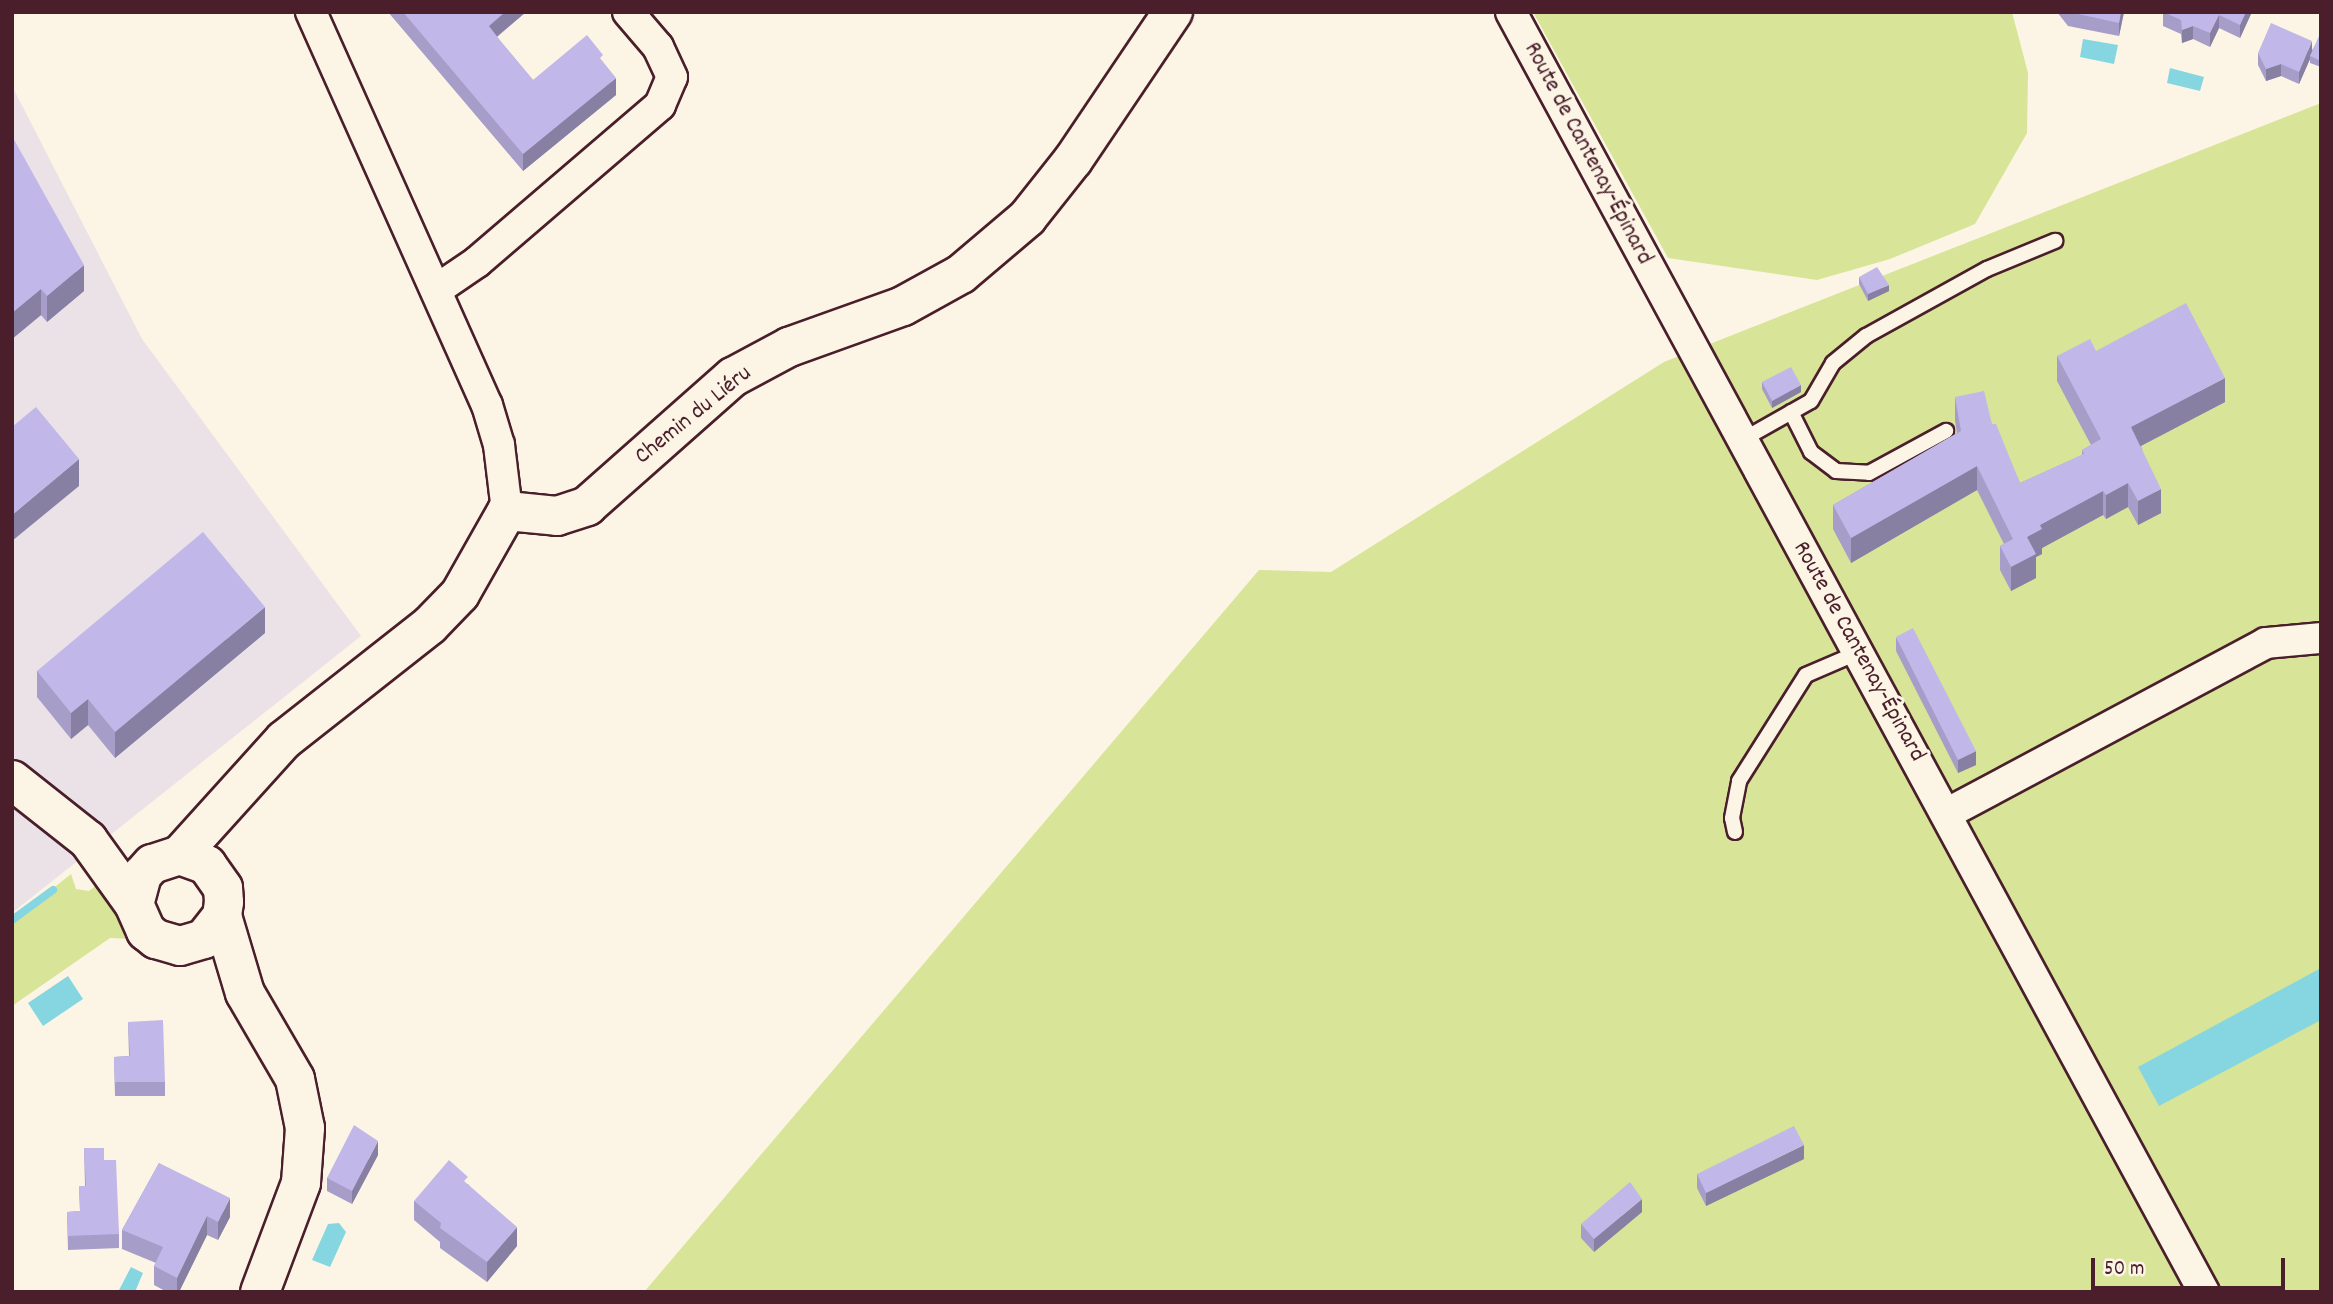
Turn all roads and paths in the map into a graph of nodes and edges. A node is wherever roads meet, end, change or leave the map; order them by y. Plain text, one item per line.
1 (311, 12) edge
2 (628, 12) edge
3 (1173, 12) edge
4 (1511, 12) edge
5 (2055, 241) dead end
6 (436, 290) junction
7 (1791, 412) junction
8 (1947, 431) dead end
9 (1742, 440) junction
10 (507, 512) junction
11 (2321, 638) edge
12 (1857, 653) junction
13 (12, 780) edge
14 (248, 783) junction
15 (1946, 814) junction
16 (1735, 832) dead end
17 (88, 840) junction
18 (172, 856) junction
19 (217, 875) junction
20 (134, 904) junction
21 (222, 916) junction
22 (180, 946) junction
23 (245, 993) junction
24 (260, 1292) edge
25 (2204, 1292) edge

1 - 6 street
2 - 6 street
3 - 10 street, Chemin du Liéru
4 - 9 street, Route de Cantenay-Épinard
5 - 7 lane
6 - 10 street
7 - 8 lane
7 - 9 lane
9 - 12 street, Route de Cantenay-Épinard
10 - 14 street
11 - 15 street
12 - 15 street, Route de Cantenay-Épinard
12 - 16 lane
13 - 17 street
14 - 18 street
14 - 19 street
15 - 25 street, Route de Cantenay-Épinard
17 - 18 street
17 - 20 street
18 - 19 street
18 - 20 street
19 - 21 street
20 - 22 street
21 - 22 street
21 - 23 street
22 - 23 street
23 - 24 street

